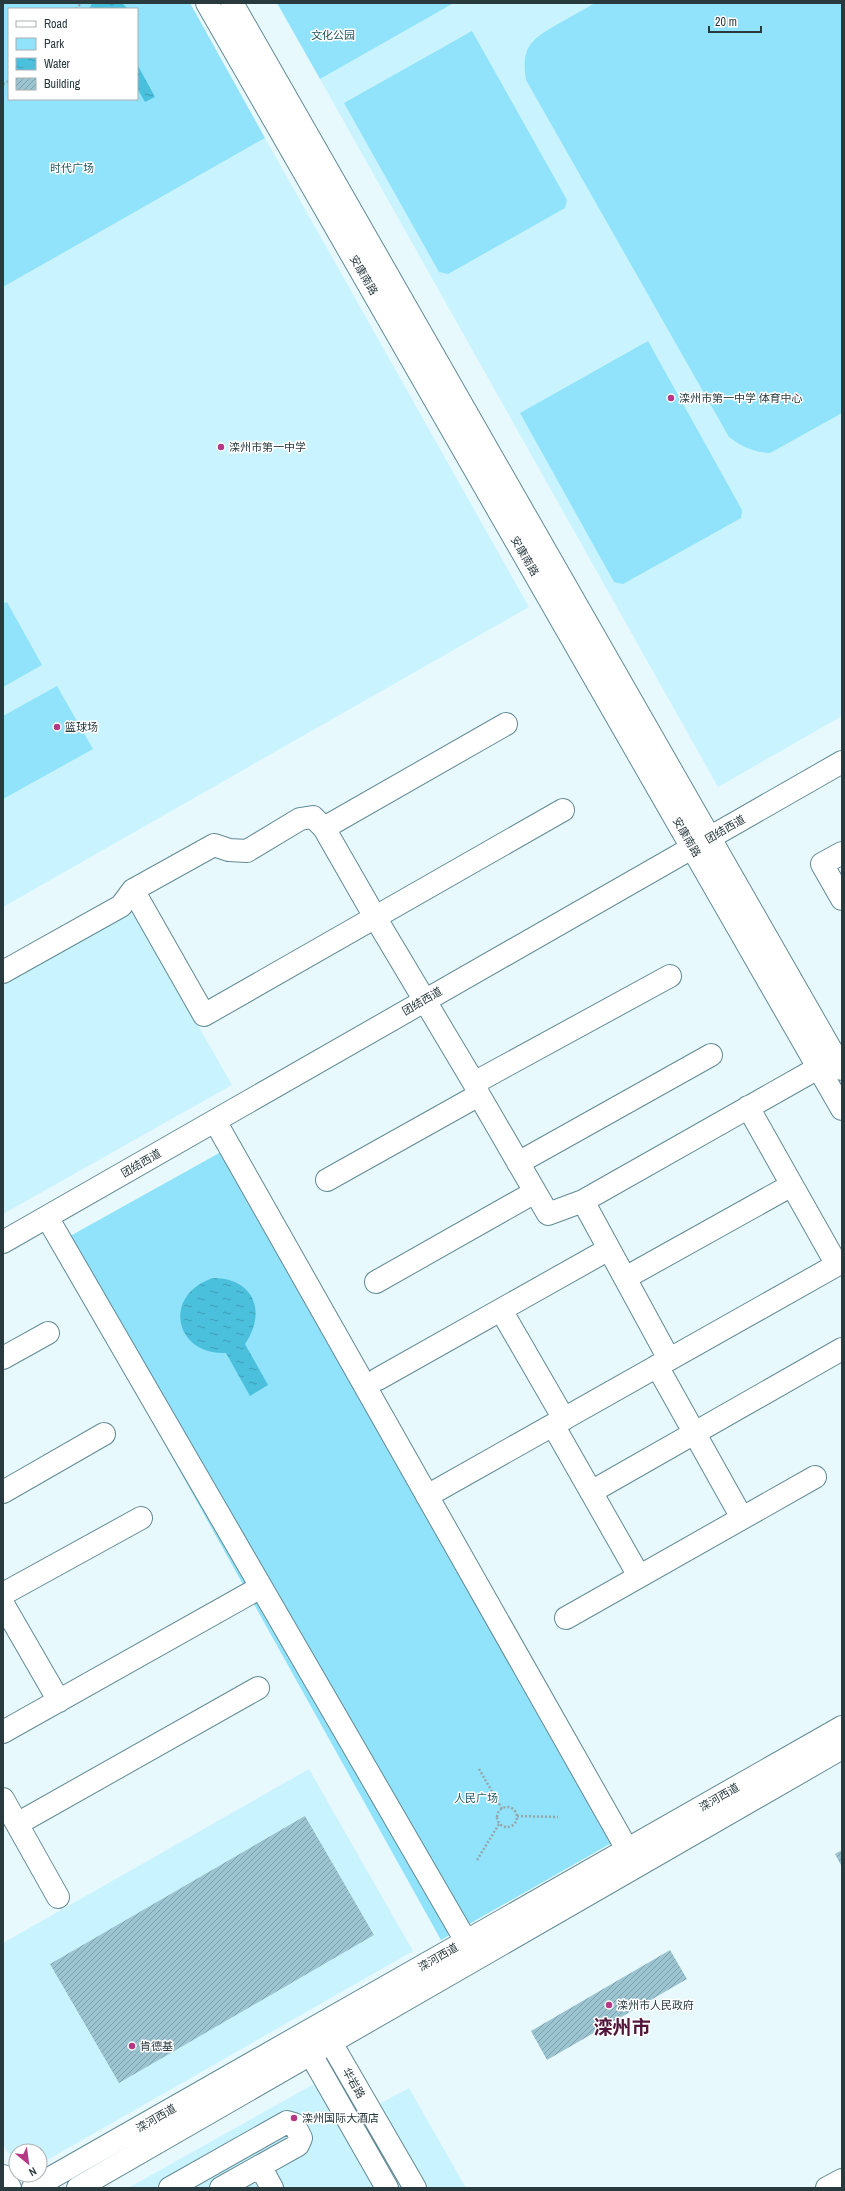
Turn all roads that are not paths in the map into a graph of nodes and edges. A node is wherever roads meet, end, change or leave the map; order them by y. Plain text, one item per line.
1 (207, 3) edge
2 (232, 3) edge
3 (506, 724) dead end
4 (842, 762) edge
5 (563, 810) dead end
6 (324, 828) junction
7 (702, 843) junction
8 (842, 852) edge
9 (133, 890) junction
10 (842, 900) edge
11 (375, 917) junction
12 (3, 972) edge
13 (670, 976) dead end
14 (425, 1000) junction
15 (711, 1055) dead end
16 (818, 1068) junction
17 (842, 1069) edge
18 (477, 1089) junction
19 (748, 1107) junction
20 (842, 1109) edge
21 (215, 1121) junction
22 (518, 1163) junction
23 (327, 1180) dead end
24 (792, 1185) junction
25 (535, 1192) junction
26 (583, 1201) junction
27 (47, 1217) junction
28 (3, 1242) edge
29 (610, 1249) junction
30 (839, 1263) edge
31 (625, 1278) junction
32 (376, 1282) dead end
33 (501, 1310) junction
34 (48, 1332) dead end
35 (842, 1348) edge
36 (3, 1358) edge
37 (663, 1363) junction
38 (378, 1379) dead end
39 (558, 1422) junction
40 (694, 1433) junction
41 (104, 1434) dead end
42 (815, 1477) dead end
43 (3, 1492) edge
44 (591, 1492) junction
45 (427, 1496) junction
46 (141, 1518) dead end
47 (742, 1518) junction
48 (639, 1576) junction
49 (261, 1587) junction
50 (3, 1594) edge
51 (3, 1604) edge
52 (566, 1618) dead end
53 (258, 1688) dead end
54 (59, 1701) junction
55 (842, 1727) edge
56 (3, 1732) edge
57 (842, 1748) edge
58 (8, 1812) edge
59 (627, 1849) junction
60 (58, 1897) dead end
61 (466, 1941) junction
62 (330, 2041) junction
63 (310, 2053) junction
64 (3, 2176) edge
65 (267, 2179) edge
66 (842, 2180) edge
67 (10, 2188) edge
68 (33, 2188) edge
69 (80, 2188) edge
70 (170, 2188) edge
71 (220, 2188) edge
72 (387, 2188) edge
73 (415, 2188) edge
74 (827, 2188) edge

1 - 7 street, 安康南路
2 - 7 street, 安康南路
3 - 6 street
4 - 7 street, 团结西道
5 - 11 street
6 - 9 street
6 - 11 street
7 - 14 street, 团结西道
7 - 16 street, 安康南路
7 - 17 street, 安康南路
8 - 10 street
9 - 11 street
9 - 12 street
11 - 14 street
13 - 18 street
14 - 18 street
14 - 21 street, 团结西道
15 - 22 street
16 - 19 street
16 - 20 street, 安康南路
18 - 22 street
18 - 23 street
19 - 24 street
19 - 26 street
21 - 27 street, 团结西道
21 - 45 street
22 - 25 street
24 - 30 street
24 - 31 street
25 - 26 street
25 - 32 street
26 - 29 street
27 - 28 street, 团结西道
27 - 49 street
29 - 31 street
29 - 33 street
30 - 37 street
31 - 37 street
33 - 38 street
33 - 39 street
34 - 36 street
35 - 40 street
37 - 39 street
37 - 40 street
39 - 44 street
39 - 45 street
40 - 44 street
40 - 47 street
41 - 43 street
42 - 47 street
44 - 48 street
45 - 59 street
46 - 50 street
47 - 48 street
48 - 52 street
49 - 54 street
49 - 61 street
51 - 54 street
53 - 58 street
54 - 56 street
55 - 59 street, 滦河西道
57 - 62 street, 滦河西道
58 - 60 street
59 - 61 street, 滦河西道
61 - 68 street, 滦河西道
62 - 63 street, 滦河西道
62 - 73 street, 华岩路
63 - 69 street, 滦河西道
63 - 72 street
64 - 67 street
65 - 70 street
65 - 71 street
66 - 74 street

